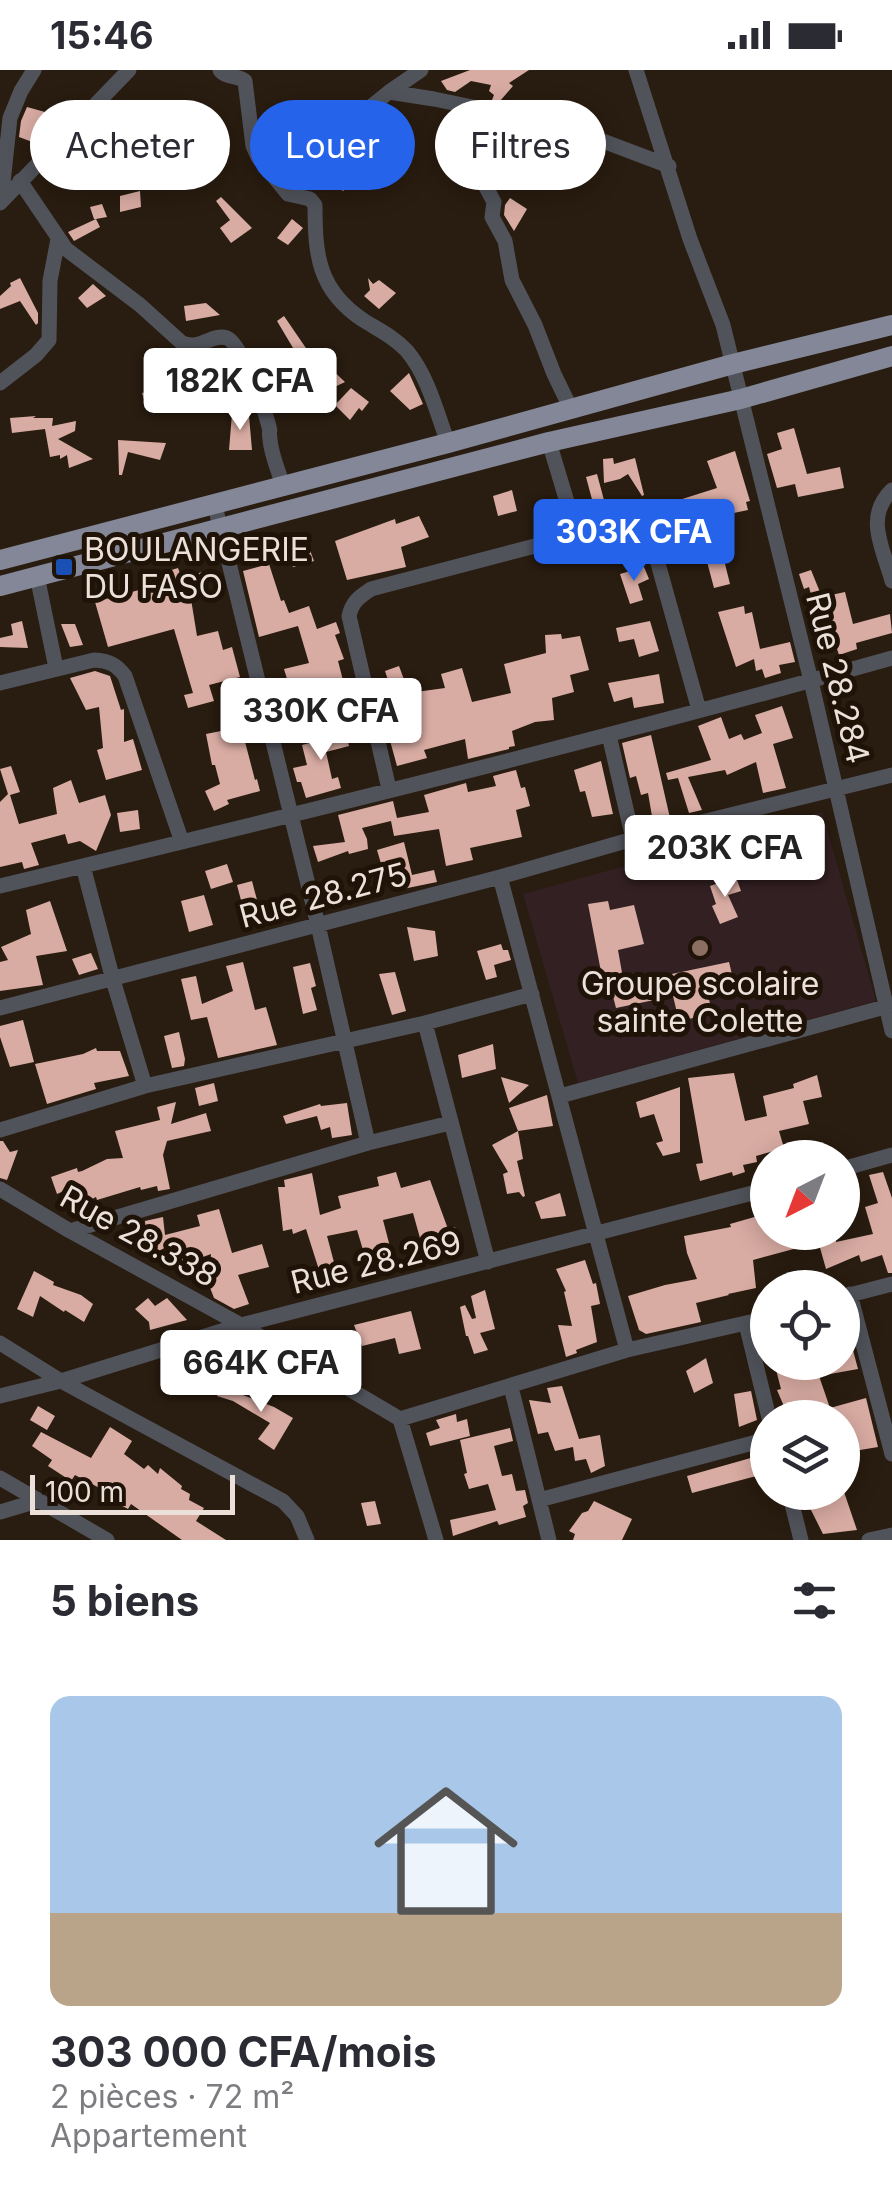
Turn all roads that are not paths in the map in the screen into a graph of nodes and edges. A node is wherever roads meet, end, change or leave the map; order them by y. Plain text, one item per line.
1 (34, 70) edge
2 (129, 70) edge
3 (220, 70) edge
4 (422, 70) edge
5 (636, 70) edge
6 (389, 92) junction
7 (435, 100) edge
8 (3, 136) edge
9 (606, 142) edge
10 (668, 166) junction
11 (20, 182) junction
12 (487, 190) edge
13 (288, 194) junction
14 (0, 202) edge
15 (58, 239) junction
16 (892, 325) edge
17 (892, 356) edge
18 (733, 364) junction
19 (0, 383) edge
20 (740, 398) junction
21 (571, 410) junction
22 (549, 442) junction
23 (448, 443) junction
24 (283, 485) junction
25 (892, 490) edge
26 (214, 502) junction
27 (220, 529) junction
28 (577, 535) junction
29 (0, 560) edge
30 (37, 576) junction
31 (892, 580) edge
32 (0, 586) edge
33 (892, 658) edge
34 (56, 668) junction
35 (811, 681) junction
36 (0, 683) edge
37 (699, 710) junction
38 (609, 735) junction
39 (892, 775) edge
40 (389, 790) junction
41 (837, 790) junction
42 (290, 816) junction
43 (632, 839) junction
44 (182, 842) junction
45 (83, 866) junction
46 (500, 877) junction
47 (0, 886) edge
48 (318, 924) junction
49 (113, 980) junction
50 (532, 994) junction
51 (889, 1006) edge
52 (0, 1008) edge
53 (425, 1023) junction
54 (892, 1030) edge
55 (344, 1040) junction
56 (145, 1086) junction
57 (560, 1096) junction
58 (450, 1123) junction
59 (0, 1130) edge
60 (368, 1143) junction
61 (892, 1156) edge
62 (860, 1164) edge
63 (0, 1188) edge
64 (750, 1193) edge
65 (70, 1231) junction
66 (596, 1234) junction
67 (488, 1262) junction
68 (892, 1284) edge
69 (860, 1292) edge
70 (750, 1323) edge
71 (746, 1324) junction
72 (241, 1325) junction
73 (0, 1344) edge
74 (860, 1344) edge
75 (627, 1350) junction
76 (61, 1381) junction
77 (510, 1387) junction
78 (0, 1396) edge
79 (765, 1400) edge
80 (400, 1418) junction
81 (750, 1444) edge
82 (892, 1454) edge
83 (0, 1478) edge
84 (539, 1500) junction
85 (38, 1501) junction
86 (794, 1510) edge
87 (0, 1512) edge
88 (892, 1535) edge
89 (106, 1540) edge
90 (307, 1540) edge
91 (436, 1540) edge
92 (549, 1540) edge
93 (801, 1540) edge
94 (870, 1540) edge

1 - 8 street
2 - 11 street
3 - 13 street
4 - 6 street
5 - 10 street, Rue 28.284
6 - 7 street
6 - 13 street
8 - 14 street
9 - 10 street
10 - 18 street, Rue 28.284
11 - 14 street
11 - 15 street
12 - 21 street
13 - 23 street
15 - 19 street
15 - 24 street
16 - 18 main road
17 - 20 main road
18 - 20 street, Rue 28.284
18 - 21 main road
20 - 22 main road
20 - 35 street, Rue 28.284
21 - 23 main road
22 - 27 main road
22 - 28 street
23 - 24 main road
24 - 26 main road
25 - 31 street
26 - 27 street
26 - 29 main road
27 - 30 main road
27 - 42 street
28 - 37 street
28 - 40 street
30 - 32 main road
30 - 34 street
33 - 35 street
34 - 36 street
34 - 44 street
35 - 37 street
35 - 41 street, Rue 28.284
37 - 38 street
38 - 40 street
38 - 43 street
39 - 41 street, Rue 28.275
40 - 42 street
41 - 43 street, Rue 28.275
41 - 51 street, Rue 28.284
42 - 44 street
42 - 48 street
43 - 46 street, Rue 28.275
44 - 45 street
45 - 47 street
45 - 49 street
46 - 48 street, Rue 28.275
46 - 50 street
48 - 49 street, Rue 28.275
48 - 55 street
49 - 52 street, Rue 28.275
49 - 56 street
50 - 53 street
50 - 57 street
51 - 54 street, Rue 28.284
51 - 57 street
53 - 55 street
53 - 58 street
55 - 56 street
55 - 60 street
56 - 59 street
57 - 66 street
58 - 60 street
58 - 67 street
60 - 65 street
61 - 62 street
63 - 65 street, Rue 28.338
64 - 66 street, Rue 28.269
65 - 72 street, Rue 28.338
66 - 67 street, Rue 28.269
66 - 75 street
67 - 72 street, Rue 28.269
68 - 69 street
70 - 71 street
71 - 75 street
71 - 79 street
72 - 76 street, Rue 28.269
72 - 80 street, Rue 28.338
73 - 76 street
74 - 82 street
75 - 77 street
76 - 78 street, Rue 28.269
76 - 90 street
77 - 80 street
77 - 84 street
80 - 91 street
81 - 84 street
83 - 85 street
84 - 92 street
85 - 87 street
85 - 89 street
86 - 93 street
88 - 94 street

